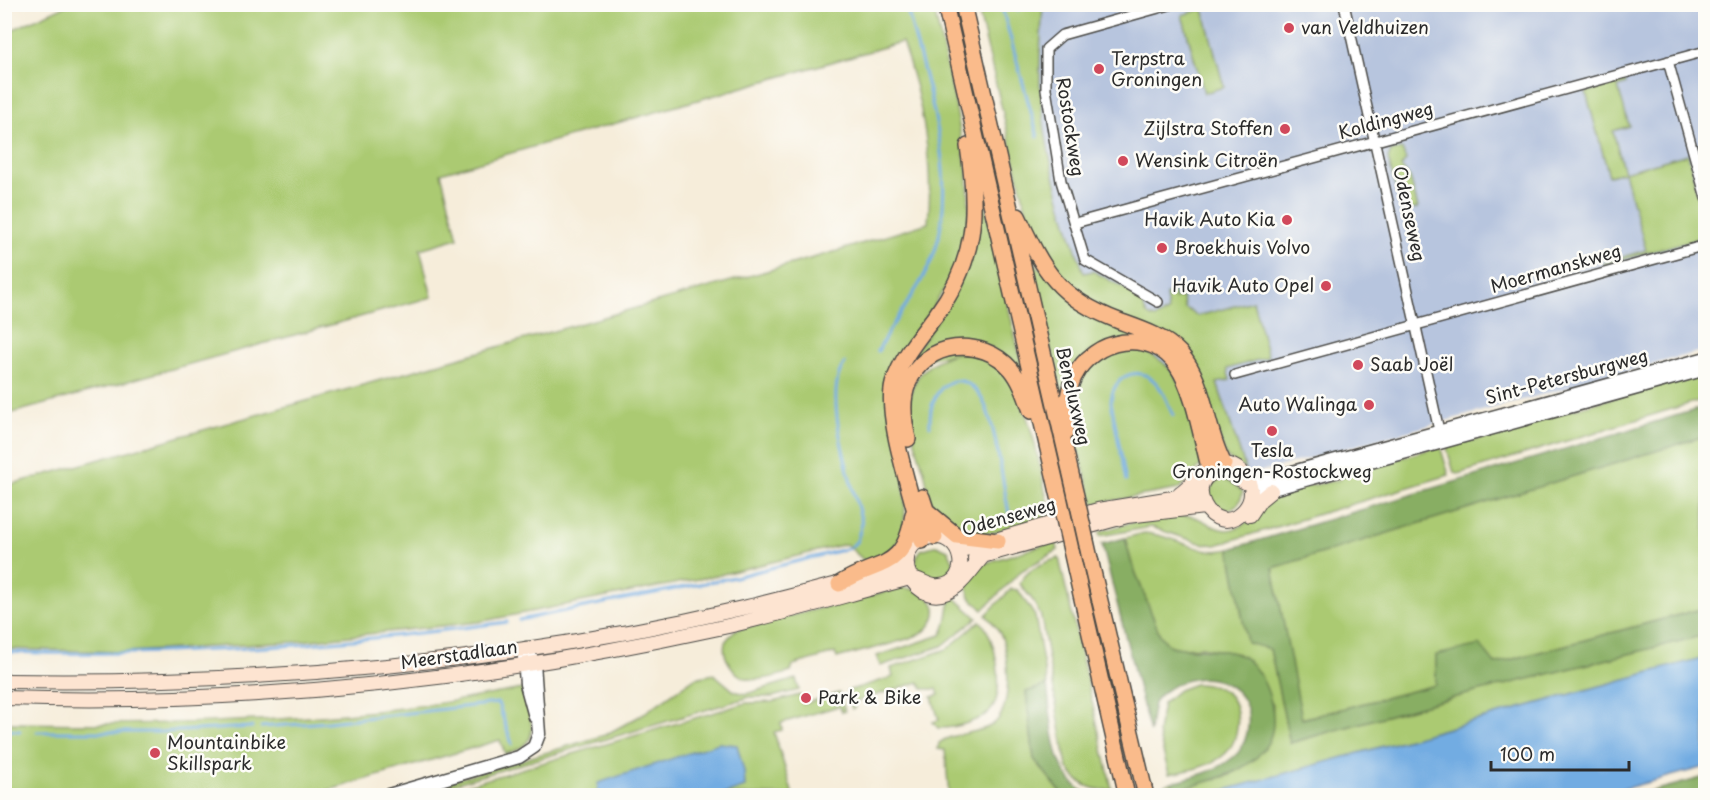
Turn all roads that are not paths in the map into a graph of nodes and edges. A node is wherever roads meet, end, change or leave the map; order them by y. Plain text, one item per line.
1 (945, 4) edge
2 (963, 4) edge
3 (1173, 4) edge
4 (1344, 4) edge
5 (1706, 51) edge
6 (1668, 61) junction
7 (966, 95) junction
8 (1375, 141) junction
9 (1005, 189) junction
10 (1706, 198) edge
11 (1075, 223) junction
12 (1706, 245) edge
13 (1158, 302) dead end
14 (1415, 325) junction
15 (1706, 358) edge
16 (1706, 369) edge
17 (1236, 375) dead end
18 (1440, 436) junction
19 (1065, 450) junction
20 (1215, 469) junction
21 (1053, 473) junction
22 (1199, 485) junction
23 (1268, 485) junction
24 (1249, 486) junction
25 (1178, 503) junction
26 (1204, 507) junction
27 (920, 509) junction
28 (928, 539) junction
29 (998, 541) junction
30 (962, 562) junction
31 (908, 571) junction
32 (839, 584) junction
33 (526, 648) junction
34 (529, 664) junction
35 (4, 681) edge
36 (4, 698) edge
37 (385, 795) edge
38 (1127, 795) edge
39 (1146, 795) edge

1 - 7 highway, Beneluxweg
2 - 9 highway, Beneluxweg
3 - 11 street, Rostockweg
4 - 8 street, Odenseweg
5 - 6 street, Koldingweg
6 - 8 street, Koldingweg
6 - 10 street
7 - 21 highway, Beneluxweg
7 - 27 highway
8 - 11 street, Koldingweg
8 - 14 street, Odenseweg
9 - 19 highway, Beneluxweg
9 - 20 highway
11 - 13 street, Rostockweg
12 - 14 street, Moermanskweg
14 - 17 street
14 - 18 street, Odenseweg
15 - 18 street, Sint-Petersburgweg
16 - 18 street, Sint-Petersburgweg
18 - 23 street
19 - 20 highway
19 - 39 highway, Beneluxweg, bridge
20 - 22 main road
20 - 24 main road
21 - 27 highway
21 - 38 highway, Beneluxweg, bridge
22 - 25 main road, Odenseweg
22 - 26 main road
23 - 24 street
23 - 24 street
23 - 25 main road
24 - 26 main road
25 - 26 main road, Odenseweg
25 - 29 main road, Odenseweg
25 - 30 main road, Odenseweg
27 - 28 highway
27 - 29 highway
27 - 32 highway
28 - 30 main road
28 - 31 main road
29 - 30 main road, Odenseweg
30 - 31 main road
31 - 32 main road, Meerstadlaan
31 - 34 main road, Meerstadlaan
32 - 33 main road, Meerstadlaan
33 - 34 street
33 - 35 main road, Meerstadlaan
34 - 36 main road, Meerstadlaan
34 - 37 street

